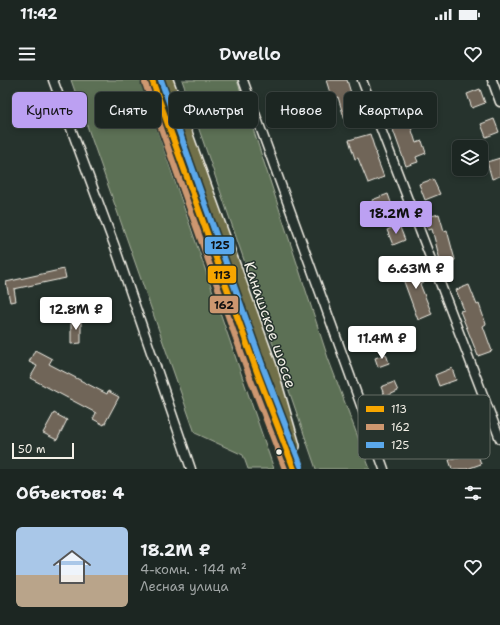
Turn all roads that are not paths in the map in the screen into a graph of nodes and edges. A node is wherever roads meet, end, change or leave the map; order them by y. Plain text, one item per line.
1 (53, 80) edge
2 (152, 80) edge
3 (166, 80) edge
4 (243, 80) edge
5 (362, 80) edge
6 (492, 80) edge
7 (500, 102) edge
8 (483, 395) edge
9 (358, 397) edge
10 (490, 413) edge
11 (500, 439) edge
12 (380, 459) edge
13 (191, 469) edge
14 (294, 469) edge
15 (300, 469) edge
16 (384, 469) edge

1 - 13 street
2 - 14 main road, Канашское шоссе
3 - 15 main road, Канашское шоссе
4 - 9 street
5 - 8 street
6 - 7 street
10 - 11 street
12 - 16 street

